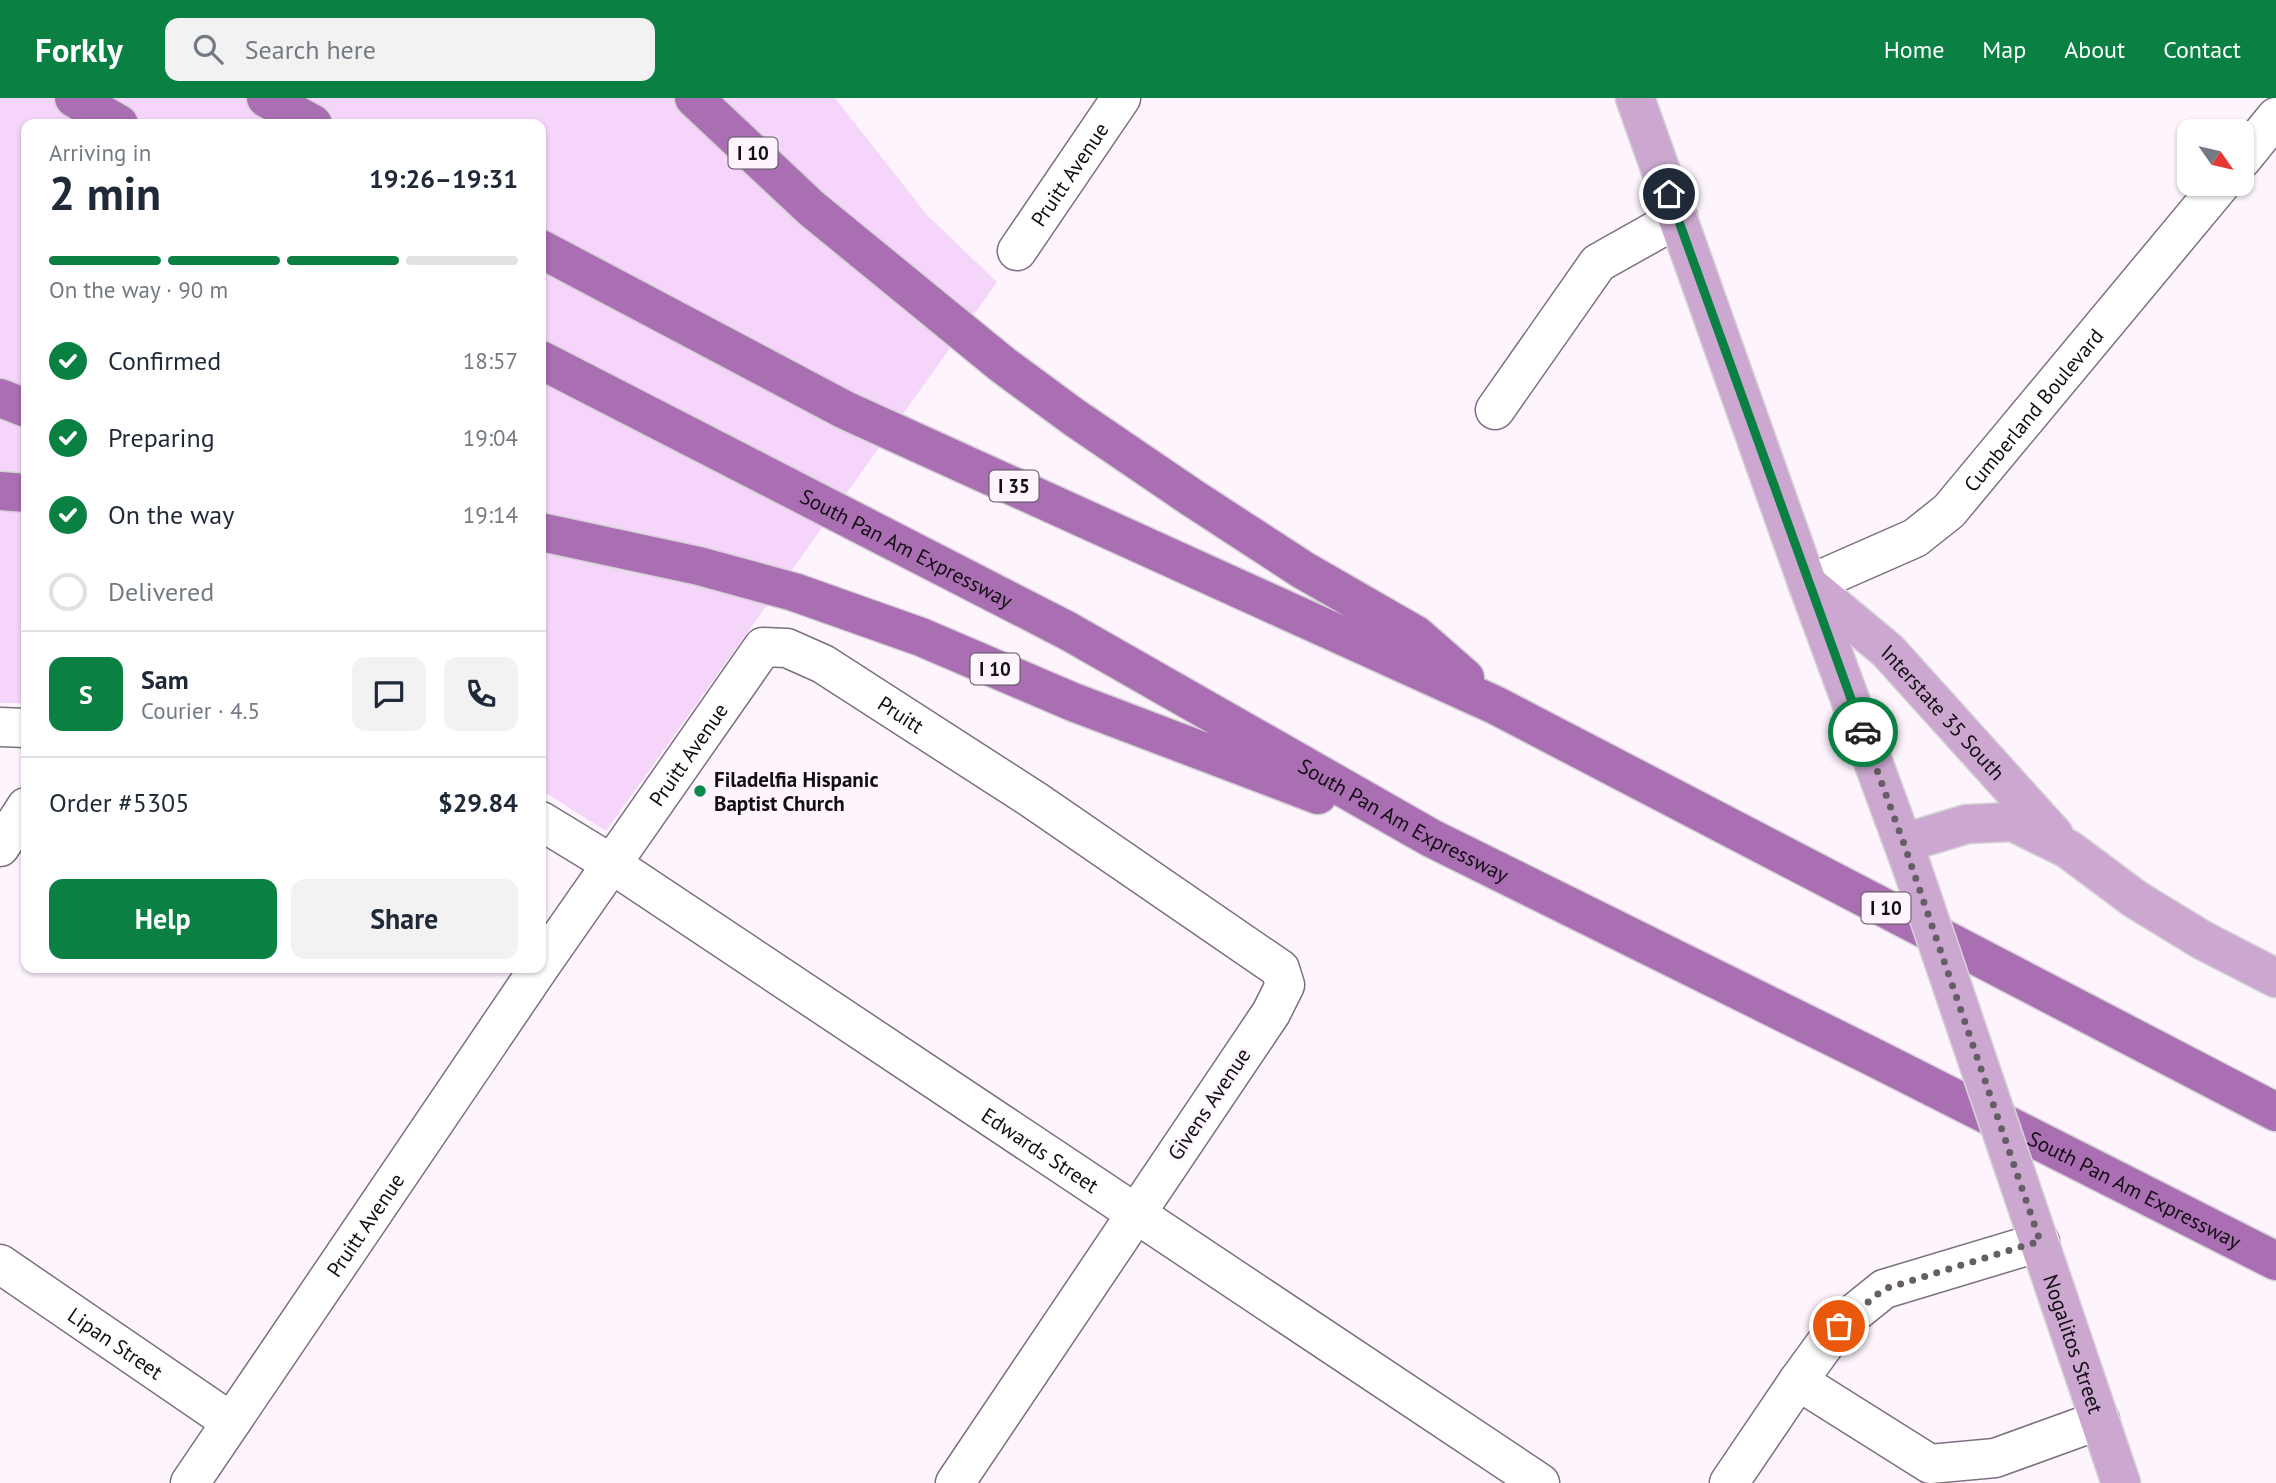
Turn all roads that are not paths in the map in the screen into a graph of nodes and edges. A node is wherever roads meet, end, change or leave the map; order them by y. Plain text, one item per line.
1 (74, 98) edge
2 (266, 98) edge
3 (694, 98) edge
4 (1121, 98) edge
5 (1635, 98) edge
6 (2276, 117) edge
7 (110, 119) edge
8 (304, 119) edge
9 (2254, 144) edge
10 (2211, 196) edge
11 (1678, 218) junction
12 (1017, 251) dead end
13 (546, 252) edge
14 (546, 363) edge
15 (0, 398) edge
16 (21, 406) edge
17 (1495, 410) dead end
18 (0, 492) edge
19 (21, 493) edge
20 (546, 534) edge
21 (1808, 585) junction
22 (763, 647) joint
23 (1496, 705) junction
24 (0, 727) edge
25 (21, 728) edge
26 (1034, 800) joint
27 (21, 815) edge
28 (546, 824) edge
29 (1431, 838) junction
30 (0, 847) edge
31 (2068, 849) junction
32 (1908, 854) junction
33 (610, 863) junction
34 (546, 957) edge
35 (535, 973) edge
36 (2276, 978) edge
37 (2276, 1112) edge
38 (1136, 1212) junction
39 (2035, 1228) junction
40 (2276, 1261) edge
41 (0, 1264) edge
42 (1798, 1381) junction
43 (2100, 1420) junction
44 (231, 1422) junction
45 (190, 1483) edge
46 (955, 1483) edge
47 (1540, 1483) edge
48 (1729, 1483) edge
49 (2121, 1483) edge

1 - 7 highway
2 - 8 highway
3 - 23 highway, I 10
4 - 12 street, Pruitt Avenue
5 - 11 main road, Nogalitos Street
6 - 9 street
10 - 21 street, Cumberland Boulevard
11 - 17 street
11 - 21 main road, Nogalitos Street
13 - 23 highway, I 35
14 - 29 highway, South Pan Am Expressway
15 - 16 highway
18 - 19 highway
20 - 29 highway, I 10
21 - 31 main road, Interstate 35 South
21 - 32 main road, Nogalitos Street
22 - 26 street, Pruitt
22 - 33 street, Pruitt Avenue
23 - 37 highway, I 10
24 - 25 street
26 - 38 street, Givens Avenue
27 - 30 street
28 - 33 street, Edwards Street
29 - 40 highway, South Pan Am Expressway / I 10
31 - 32 main road, Interstate 35 South
31 - 36 main road, Interstate 35 South
32 - 39 main road, Nogalitos Street, bridge
33 - 34 street, Pruitt Avenue
33 - 38 street, Edwards Street
35 - 44 street, Pruitt Avenue
38 - 46 street, Givens Avenue
38 - 47 street, Edwards Street
39 - 42 street
39 - 43 main road, Nogalitos Street
41 - 44 street, Lipan Street
42 - 43 street
42 - 48 street
43 - 49 main road, Nogalitos Street
44 - 45 street, Pruitt Avenue

